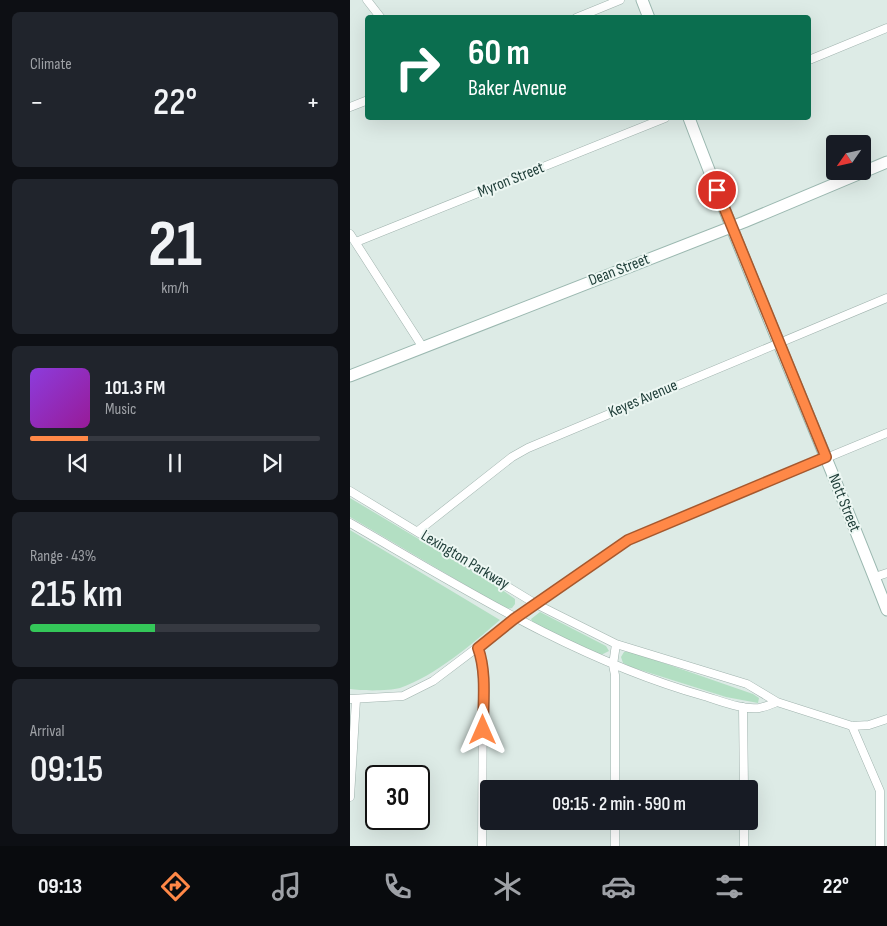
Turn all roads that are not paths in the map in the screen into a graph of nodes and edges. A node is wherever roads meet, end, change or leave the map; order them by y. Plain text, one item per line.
1 (367, 0) edge
2 (620, 0) edge
3 (642, 0) edge
4 (379, 15) edge
5 (583, 15) edge
6 (648, 15) edge
7 (887, 28) edge
8 (811, 59) edge
9 (365, 101) edge
10 (350, 108) edge
11 (660, 120) edge
12 (691, 120) edge
13 (887, 162) edge
14 (730, 227) junction
15 (350, 234) edge
16 (356, 242) junction
17 (887, 298) edge
18 (780, 341) junction
19 (422, 346) junction
20 (350, 376) edge
21 (887, 433) edge
22 (826, 457) junction
23 (350, 491) edge
24 (350, 523) edge
25 (418, 531) junction
26 (887, 573) edge
27 (875, 578) junction
28 (536, 604) junction
29 (887, 610) edge
30 (514, 619) junction
31 (616, 644) junction
32 (478, 648) junction
33 (613, 665) junction
34 (353, 700) edge
35 (777, 702) junction
36 (743, 707) junction
37 (887, 719) edge
38 (852, 726) junction
39 (615, 780) edge
40 (744, 780) edge
41 (350, 797) edge
42 (615, 830) edge
43 (744, 830) edge
44 (482, 846) edge
45 (615, 846) edge
46 (744, 846) edge
47 (880, 846) edge

1 - 4 street
2 - 5 street
3 - 6 street
7 - 8 street
9 - 10 street
11 - 16 street, Myron Street
12 - 14 street, Nott Street
13 - 14 street, Dean Street
14 - 18 street, Nott Street
14 - 19 street, Dean Street
15 - 16 street
16 - 19 street
17 - 18 street, Keyes Avenue
18 - 22 street, Nott Street
18 - 25 street, Keyes Avenue
19 - 20 street, Dean Street
21 - 22 street
22 - 27 street, Nott Street
22 - 28 street
23 - 25 street, Lexington Parkway
24 - 30 street, Lexington Parkway
25 - 28 street, Lexington Parkway
26 - 27 street
27 - 29 street, Nott Street
28 - 30 street
28 - 31 street, Lexington Parkway
30 - 32 street
30 - 33 street, Lexington Parkway
31 - 33 street
31 - 35 street, Lexington Parkway
32 - 34 street
32 - 44 street
33 - 36 street, Lexington Parkway
33 - 39 street
34 - 41 street
35 - 36 street, Lexington Parkway
35 - 38 street, Lexington Parkway
36 - 40 street
37 - 38 street, Lexington Parkway
38 - 47 street
42 - 45 street
43 - 46 street

